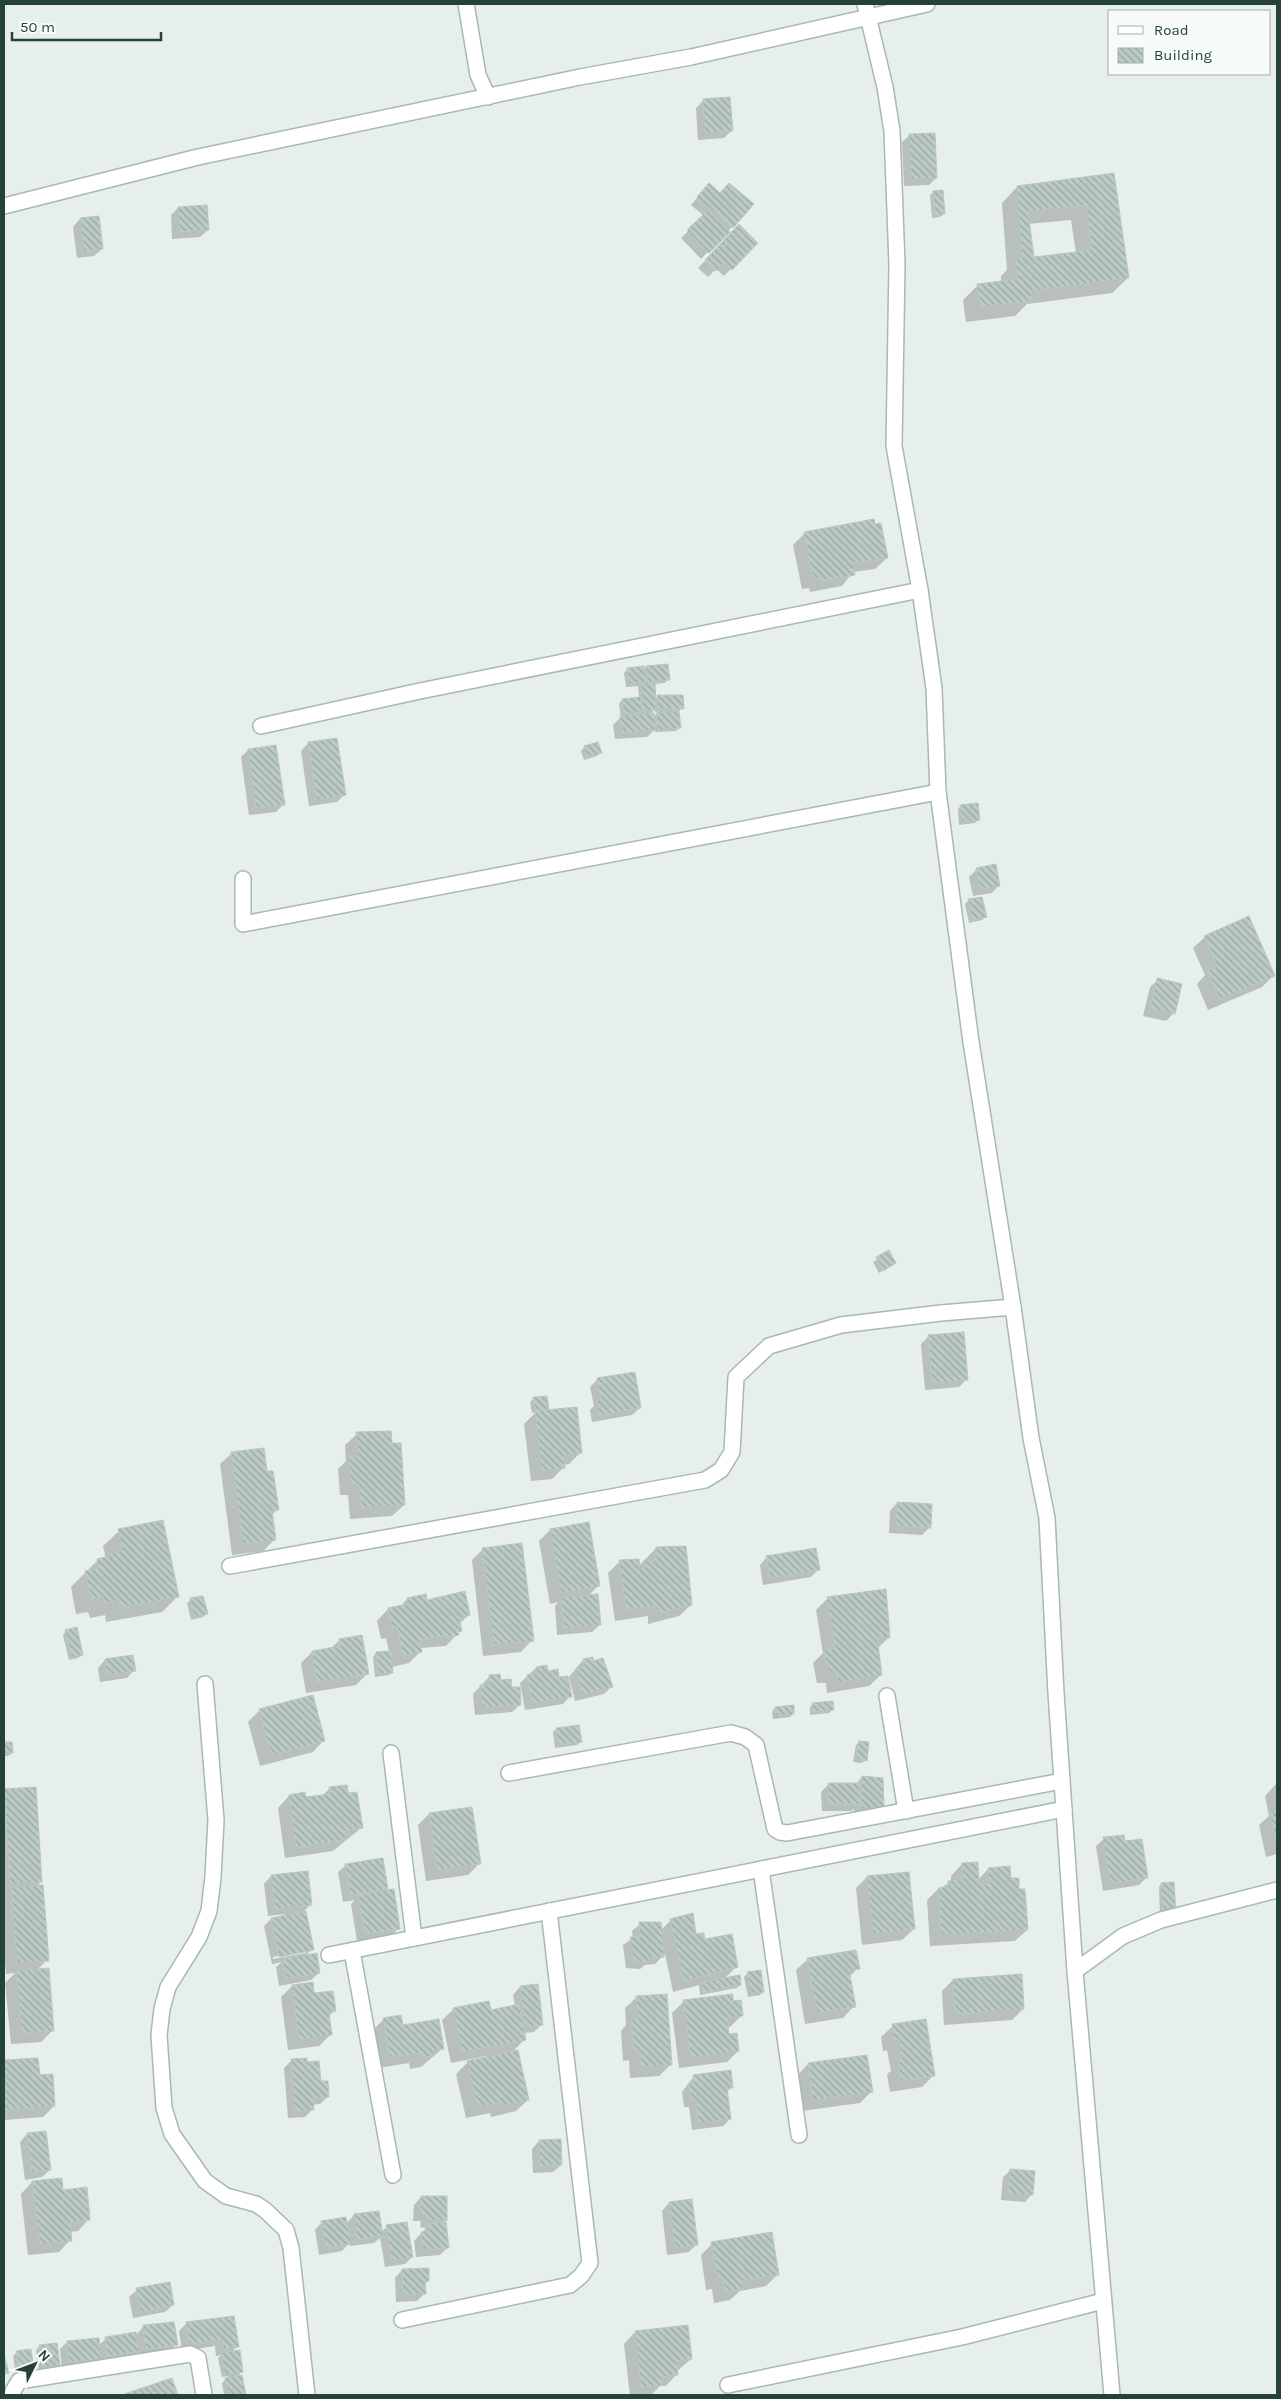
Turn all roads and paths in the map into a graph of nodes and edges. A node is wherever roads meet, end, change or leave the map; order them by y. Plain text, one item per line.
1 (466, 4) edge
2 (927, 4) edge
3 (867, 11) edge
4 (488, 97) junction
5 (4, 206) edge
6 (920, 590) junction
7 (261, 726) dead end
8 (938, 792) junction
9 (243, 880) dead end
10 (1013, 1308) junction
11 (230, 1566) dead end
12 (205, 1684) dead end
13 (887, 1696) dead end
14 (391, 1753) dead end
15 (509, 1773) dead end
16 (1062, 1781) junction
17 (1064, 1809) junction
18 (906, 1811) junction
19 (761, 1869) junction
20 (1277, 1890) edge
21 (550, 1911) junction
22 (414, 1938) junction
23 (352, 1951) junction
24 (329, 1955) dead end
25 (1075, 1971) junction
26 (799, 2135) dead end
27 (393, 2176) dead end
28 (1103, 2301) junction
29 (402, 2320) dead end
30 (728, 2385) dead end
31 (12, 2395) edge
32 (204, 2395) edge
33 (307, 2395) edge
34 (1112, 2395) edge

1 - 4 street
2 - 3 street
3 - 4 street
3 - 6 street
4 - 5 street
6 - 7 street
6 - 8 street
8 - 9 street
8 - 10 street
10 - 11 street
10 - 16 street
12 - 33 street
13 - 18 street
14 - 22 street
15 - 18 street
16 - 17 street
16 - 18 street
17 - 19 street
17 - 25 street
19 - 21 street
19 - 26 street
20 - 25 street
21 - 22 street
21 - 29 street
22 - 23 street
23 - 24 street
23 - 27 street
25 - 28 street
28 - 30 street
28 - 34 street
31 - 32 street

